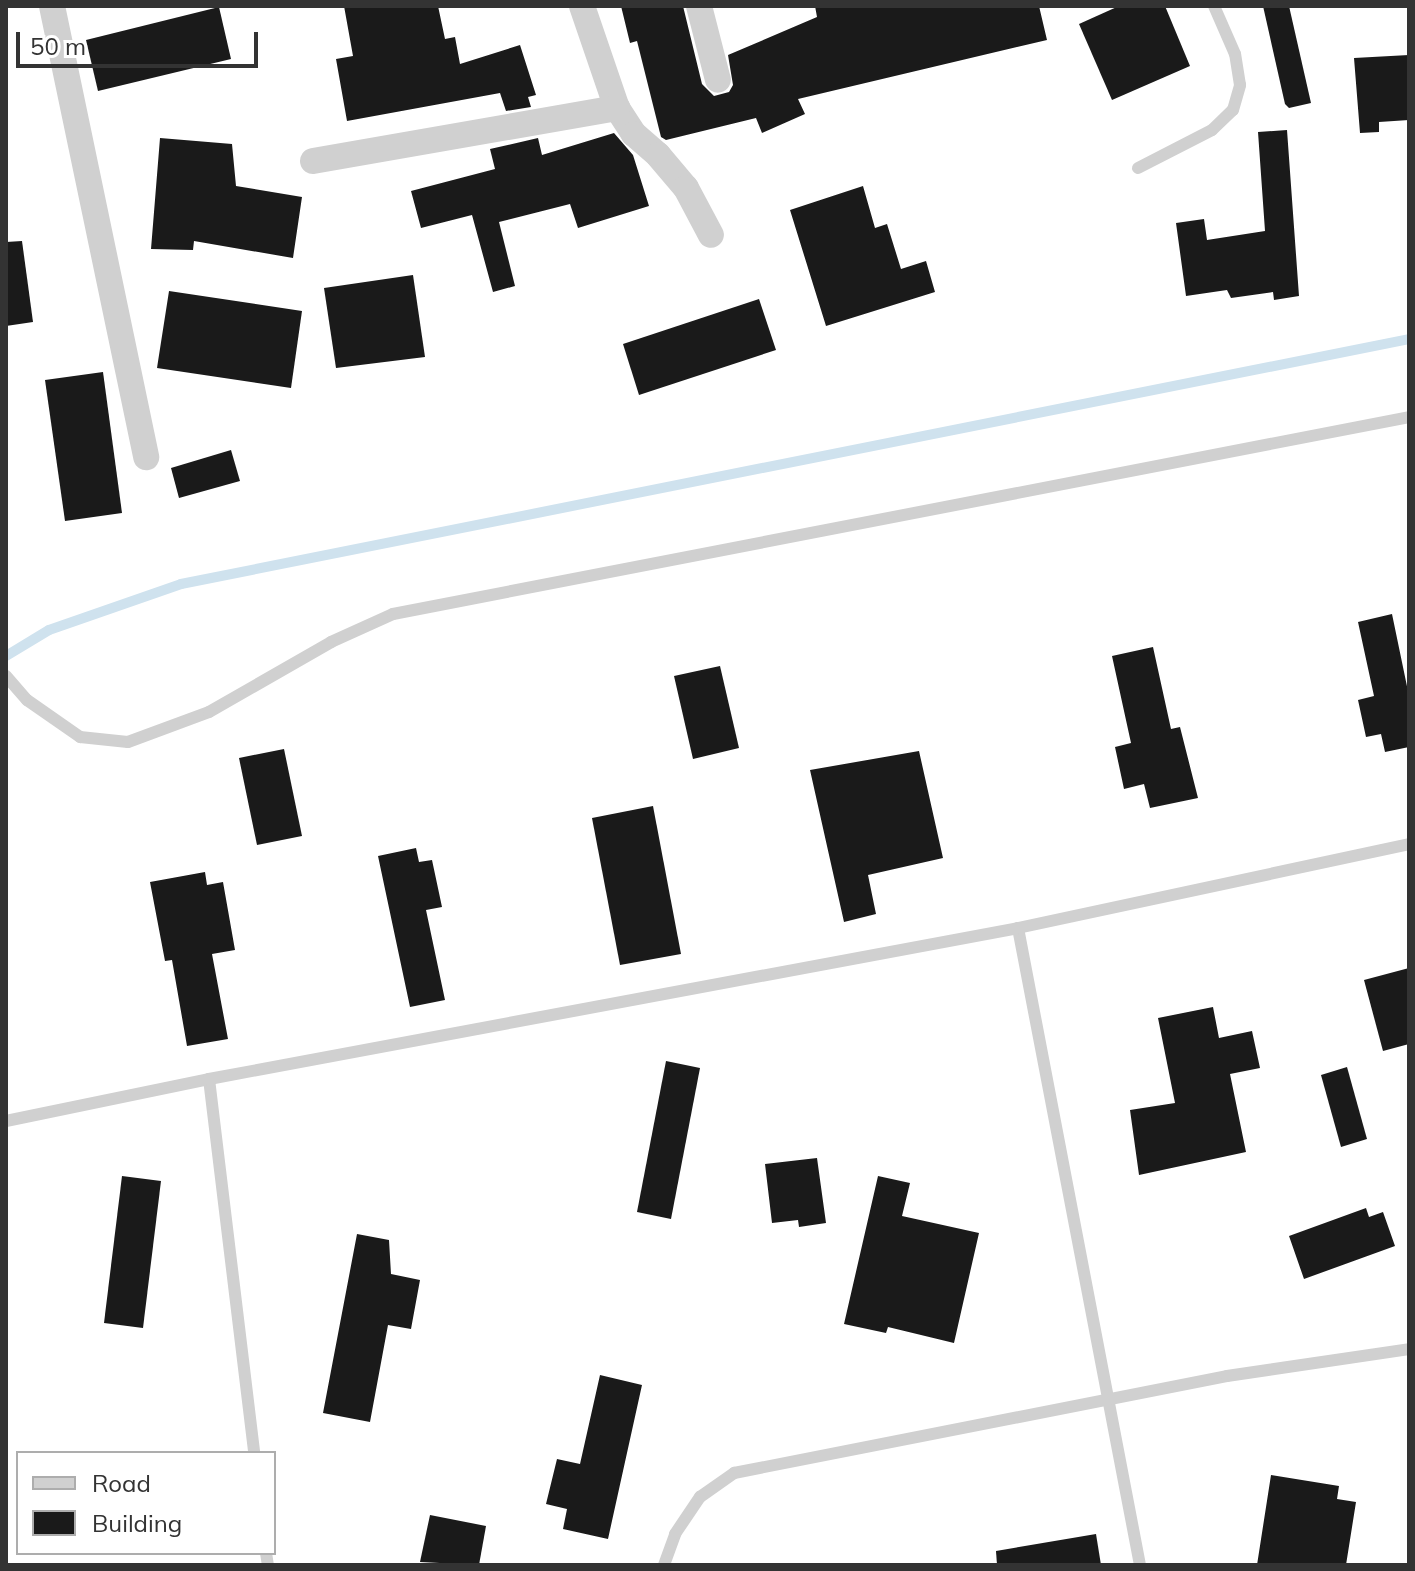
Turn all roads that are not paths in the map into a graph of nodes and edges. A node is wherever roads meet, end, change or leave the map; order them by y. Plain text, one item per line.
1 (52, 6) edge
2 (582, 6) edge
3 (699, 6) edge
4 (1214, 6) edge
5 (718, 80) dead end
6 (617, 108) junction
7 (313, 161) dead end
8 (1138, 168) dead end
9 (711, 235) dead end
10 (1409, 417) edge
11 (146, 457) dead end
12 (6, 676) edge
13 (1409, 844) edge
14 (1018, 928) junction
15 (209, 1079) junction
16 (6, 1121) edge
17 (1409, 1349) edge
18 (1109, 1402) junction
19 (254, 1451) edge
20 (664, 1565) edge
21 (1140, 1565) edge

1 - 11 street
2 - 6 street
3 - 5 street
4 - 8 lane
6 - 7 street
6 - 9 street
10 - 12 lane
13 - 14 lane
14 - 15 lane
14 - 18 lane
15 - 16 lane
15 - 19 lane
17 - 18 lane
18 - 20 lane
18 - 21 lane

